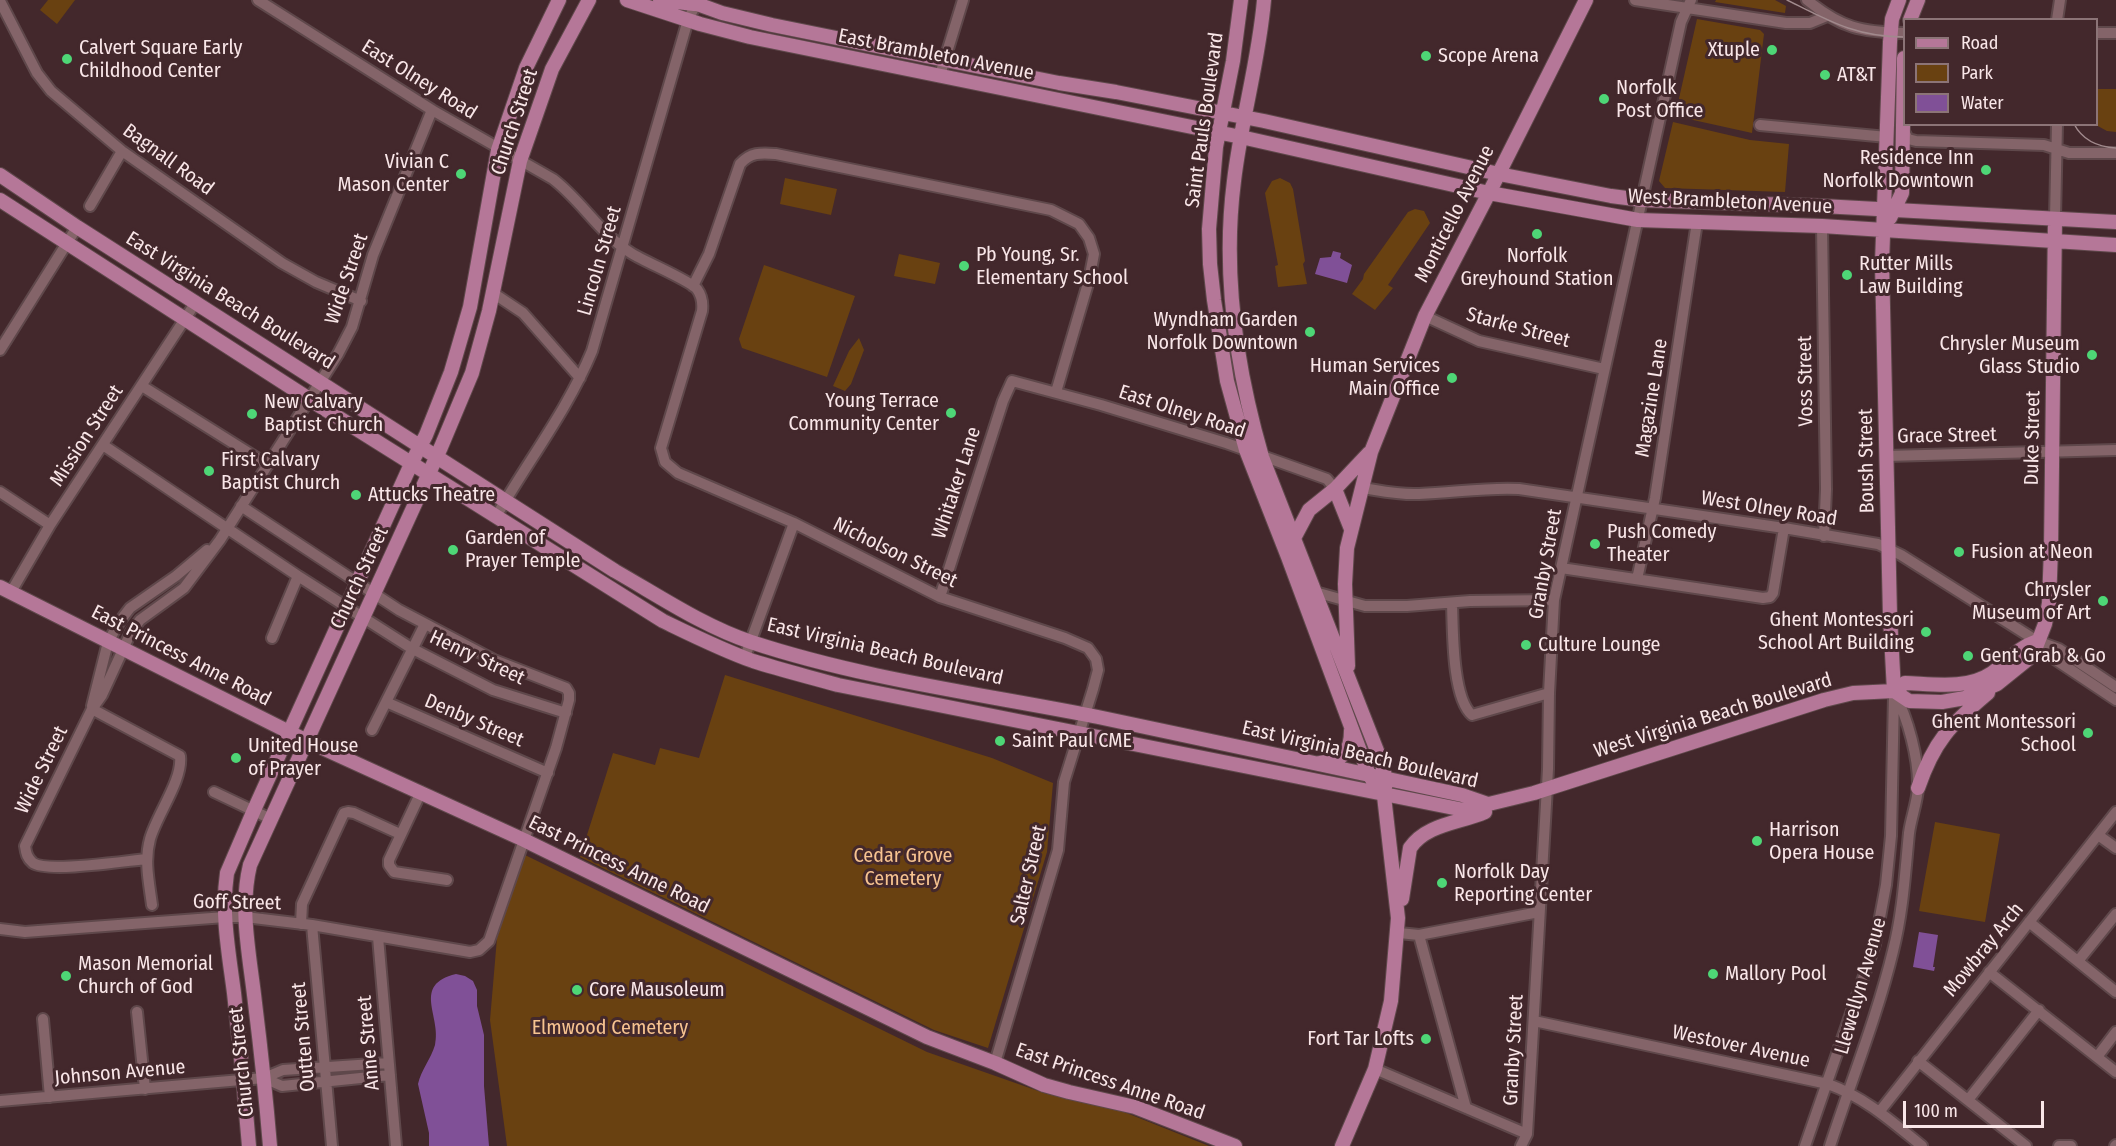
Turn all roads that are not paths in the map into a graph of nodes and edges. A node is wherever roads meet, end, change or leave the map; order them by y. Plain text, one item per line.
1 (258, 0) edge
2 (560, 0) edge
3 (589, 0) edge
4 (627, 0) edge
5 (660, 0) edge
6 (963, 0) edge
7 (1241, 0) edge
8 (1264, 0) edge
9 (1586, 0) edge
10 (1635, 0) edge
11 (1807, 0) edge
12 (1899, 0) edge
13 (1918, 0) edge
14 (2060, 0) edge
15 (0, 1) edge
16 (694, 2) edge
17 (1689, 4) edge
18 (1827, 16) junction
19 (1911, 18) edge
20 (2057, 18) edge
21 (688, 20) junction
22 (1897, 33) edge
23 (2098, 33) edge
24 (2116, 33) edge
25 (944, 60) junction
26 (940, 75) junction
27 (432, 110) junction
28 (1223, 113) junction
29 (1245, 117) junction
30 (1760, 125) dead end
31 (1903, 126) edge
32 (2057, 126) edge
33 (1903, 130) junction
34 (1219, 132) junction
35 (1241, 137) junction
36 (1887, 137) junction
37 (2056, 148) junction
38 (498, 150) junction
39 (122, 151) junction
40 (2116, 153) edge
41 (520, 161) junction
42 (1498, 174) junction
43 (0, 175) edge
44 (1489, 193) junction
45 (0, 200) edge
46 (1642, 200) junction
47 (90, 206) dead end
48 (1889, 210) junction
49 (2055, 219) junction
50 (1638, 220) junction
51 (1697, 222) junction
52 (2116, 222) edge
53 (77, 226) junction
54 (1822, 226) junction
55 (1884, 230) junction
56 (2055, 241) junction
57 (67, 243) junction
58 (2116, 245) edge
59 (622, 247) junction
60 (693, 286) junction
61 (493, 292) junction
62 (361, 301) junction
63 (196, 302) junction
64 (470, 306) junction
65 (489, 310) junction
66 (1425, 316) junction
67 (186, 318) junction
68 (0, 350) edge
69 (1604, 369) junction
70 (580, 378) junction
71 (1012, 381) joint
72 (321, 382) junction
73 (142, 386) junction
74 (1056, 392) junction
75 (310, 400) junction
76 (103, 446) junction
77 (420, 446) junction
78 (1246, 450) junction
79 (2116, 450) edge
80 (1371, 452) junction
81 (2052, 452) junction
82 (1886, 456) junction
83 (436, 457) junction
84 (1262, 457) junction
85 (412, 462) junction
86 (268, 465) junction
87 (429, 473) junction
88 (1363, 488) junction
89 (1335, 489) junction
90 (0, 492) edge
91 (1575, 498) junction
92 (505, 500) junction
93 (241, 506) junction
94 (1652, 508) junction
95 (496, 515) junction
96 (536, 520) junction
97 (794, 523) junction
98 (50, 525) junction
99 (227, 527) junction
100 (1784, 528) junction
101 (1351, 529) junction
102 (527, 535) junction
103 (1824, 536) junction
104 (1293, 538) junction
105 (220, 540) junction
106 (1889, 548) junction
107 (1288, 557) junction
108 (1561, 568) junction
109 (298, 576) junction
110 (1637, 579) junction
111 (357, 583) junction
112 (5, 589) edge
113 (1315, 592) junction
114 (374, 595) junction
115 (940, 597) junction
116 (1554, 600) junction
117 (1346, 601) junction
118 (1452, 603) junction
119 (346, 607) junction
120 (363, 618) junction
121 (425, 624) junction
122 (272, 638) dead end
123 (751, 641) junction
124 (2037, 641) junction
125 (108, 642) junction
126 (411, 648) junction
127 (122, 649) junction
128 (745, 657) junction
129 (1096, 659) joint
130 (1348, 674) junction
131 (912, 681) junction
132 (1997, 684) junction
133 (2116, 687) edge
134 (1894, 692) junction
135 (1549, 693) junction
136 (909, 699) junction
137 (2116, 700) edge
138 (386, 702) junction
139 (92, 709) junction
140 (566, 713) junction
141 (1084, 715) junction
142 (1351, 723) junction
143 (372, 730) dead end
144 (289, 732) junction
145 (1078, 733) junction
146 (307, 741) junction
147 (1315, 763) junction
148 (548, 773) junction
149 (1370, 775) junction
150 (1386, 779) junction
151 (1918, 788) junction
152 (1546, 789) junction
153 (214, 792) dead end
154 (421, 792) junction
155 (1384, 795) junction
156 (1506, 801) junction
157 (1488, 804) junction
158 (254, 810) junction
159 (2116, 812) edge
160 (271, 819) junction
161 (400, 834) junction
162 (2098, 835) junction
163 (524, 840) junction
164 (2116, 848) edge
165 (146, 859) junction
166 (447, 880) dead end
167 (152, 904) dead end
168 (1539, 912) junction
169 (2116, 914) edge
170 (225, 917) junction
171 (245, 917) junction
172 (1398, 918) junction
173 (2030, 922) junction
174 (306, 925) junction
175 (0, 929) edge
176 (1399, 933) junction
177 (1419, 935) junction
178 (378, 937) junction
179 (2078, 961) junction
180 (1989, 972) junction
181 (2116, 992) edge
182 (137, 1011) dead end
183 (2039, 1011) junction
184 (43, 1019) dead end
185 (1534, 1021) junction
186 (2116, 1032) edge
187 (2097, 1057) junction
188 (1918, 1061) junction
189 (388, 1063) junction
190 (995, 1063) junction
191 (325, 1067) junction
192 (1375, 1069) junction
193 (2116, 1072) edge
194 (390, 1075) junction
195 (264, 1078) junction
196 (244, 1079) junction
197 (327, 1082) junction
198 (1828, 1084) junction
199 (145, 1089) junction
200 (1848, 1091) junction
201 (50, 1097) junction
202 (1968, 1100) junction
203 (0, 1101) edge
204 (1466, 1108) junction
205 (1880, 1111) junction
206 (1527, 1134) junction
207 (249, 1146) edge
208 (270, 1146) edge
209 (332, 1146) edge
210 (396, 1146) edge
211 (1235, 1146) edge
212 (1342, 1146) edge
213 (1521, 1146) edge
214 (1805, 1146) edge
215 (1830, 1146) edge
216 (1922, 1146) edge
217 (2026, 1146) edge
218 (2059, 1146) edge
219 (2071, 1146) edge

1 - 27 street, East Olney Road
2 - 38 main road, Church Street
3 - 41 main road, Church Street
4 - 21 main road, East Brambleton Avenue
5 - 16 main road, East Brambleton Avenue
6 - 25 street
7 - 28 main road, Saint Pauls Boulevard
8 - 29 main road, Saint Pauls Boulevard
9 - 42 main road, Monticello Avenue
10 - 17 street
11 - 18 street
12 - 22 main road, Boush Street
13 - 19 main road
14 - 20 street
15 - 39 street, Bagnall Road
16 - 21 street, Lincoln Street
16 - 25 main road, East Brambleton Avenue
17 - 18 street
17 - 46 street, Granby Street
18 - 22 street
21 - 26 main road, East Brambleton Avenue
21 - 59 street, Lincoln Street
22 - 36 main road, Boush Street
23 - 24 street
25 - 26 street
25 - 28 main road, East Brambleton Avenue
26 - 34 main road, East Brambleton Avenue
27 - 38 street, East Olney Road
27 - 62 street, Wide Street
28 - 29 main road, East Brambleton Avenue
28 - 34 main road, Saint Pauls Boulevard
29 - 35 main road, Saint Pauls Boulevard
29 - 42 main road, West Brambleton Avenue
30 - 36 street
31 - 33 main road, Boush Street
32 - 37 street, Duke Street
33 - 37 street
33 - 48 main road, Boush Street
34 - 35 main road, East Brambleton Avenue
34 - 78 main road, Saint Pauls Boulevard
35 - 44 main road, West Brambleton Avenue
35 - 84 main road, Saint Pauls Boulevard
36 - 48 main road, Boush Street
37 - 40 street
37 - 49 street, Duke Street
38 - 41 street, East Olney Road
38 - 64 main road, Church Street
39 - 47 street
39 - 62 street, Bagnall Road
41 - 59 street, East Olney Road
41 - 61 main road, Church Street
42 - 44 main road, Monticello Avenue
42 - 46 main road, West Brambleton Avenue
43 - 53 main road, East Virginia Beach Boulevard
44 - 50 main road, West Brambleton Avenue
44 - 66 main road, Monticello Avenue
45 - 57 main road, East Virginia Beach Boulevard
46 - 48 main road, West Brambleton Avenue
46 - 50 street, Granby Street
48 - 49 main road, West Brambleton Avenue
48 - 55 main road, Boush Street
49 - 52 main road, West Brambleton Avenue
49 - 56 main road, Duke Street
50 - 51 main road, West Brambleton Avenue
50 - 69 street, Granby Street
51 - 54 main road, West Brambleton Avenue
51 - 94 street, Magazine Lane
53 - 57 street
53 - 63 main road, East Virginia Beach Boulevard
54 - 55 main road, West Brambleton Avenue
54 - 103 street, Voss Street
55 - 56 main road, West Brambleton Avenue
55 - 82 main road, Boush Street
56 - 58 main road, West Brambleton Avenue
56 - 81 main road, Duke Street
57 - 67 main road, East Virginia Beach Boulevard
57 - 68 street
59 - 60 street, East Olney Road
59 - 70 street, Lincoln Street
60 - 74 street
60 - 97 street, Nicholson Street
61 - 65 main road, Church Street
61 - 70 street
62 - 72 street, Wide Street
63 - 67 street, Mission Street
63 - 72 main road, East Virginia Beach Boulevard
64 - 65 street
64 - 77 main road, Church Street
65 - 83 main road, Church Street
66 - 69 street, Starke Street
66 - 80 main road, Monticello Avenue
67 - 73 street, Mission Street
67 - 75 main road, East Virginia Beach Boulevard
69 - 91 street, Granby Street
70 - 92 street, Lincoln Street
71 - 74 street, East Olney Road
71 - 115 street, Whitaker Lane
72 - 75 street, Wide Street
72 - 77 main road, East Virginia Beach Boulevard
73 - 76 street, Mission Street
73 - 86 street
74 - 78 street, East Olney Road
75 - 85 main road, East Virginia Beach Boulevard
75 - 86 street, Wide Street
76 - 98 street, Mission Street
76 - 99 street, Henry Street
77 - 83 main road, East Virginia Beach Boulevard
77 - 85 main road, Church Street
78 - 84 street, East Olney Road
78 - 107 main road, Saint Pauls Boulevard
79 - 81 street, Grace Street
80 - 88 main road, Monticello Avenue
80 - 89 main road, Monticello Avenue
81 - 82 street, Grace Street
81 - 124 main road, Duke Street
82 - 106 main road, Boush Street
83 - 87 main road, Church Street
83 - 92 main road, East Virginia Beach Boulevard
84 - 89 street, East Olney Road
84 - 104 main road, Saint Pauls Boulevard
85 - 87 main road, East Virginia Beach Boulevard
85 - 111 main road, Church Street
86 - 93 street, Wide Street
87 - 95 main road, East Virginia Beach Boulevard
87 - 114 main road, Church Street
88 - 91 street
88 - 101 main road, Monticello Avenue
89 - 101 main road
89 - 104 main road, Monticello Avenue
90 - 98 street
91 - 94 street, West Olney Road
91 - 108 street, Granby Street
92 - 95 street, Lincoln Street
92 - 96 main road, East Virginia Beach Boulevard
93 - 99 street, Wide Street
93 - 111 street, Henry Street
94 - 100 street, West Olney Road
94 - 110 street, Magazine Lane
95 - 102 main road, East Virginia Beach Boulevard
96 - 102 main road
96 - 123 main road, East Virginia Beach Boulevard
97 - 115 street, Nicholson Street
97 - 123 street
98 - 112 street, Mission Street
99 - 105 street, Wide Street
99 - 109 street, Henry Street
100 - 103 street, West Olney Road
100 - 110 street
101 - 117 main road, Monticello Avenue
102 - 128 main road, East Virginia Beach Boulevard
103 - 106 street, West Olney Road
104 - 107 main road, Monticello Avenue
104 - 113 main road, Monticello Avenue
105 - 125 street, Wide Street
105 - 127 street, Wide Street
106 - 124 street, West Olney Road
106 - 134 main road, Boush Street
107 - 142 main road, Monticello Avenue
108 - 110 street
108 - 116 street, Granby Street
109 - 119 street, Henry Street
109 - 122 street
111 - 114 street, Henry Street
111 - 119 main road, Church Street
112 - 125 main road, East Princess Anne Road
113 - 117 street
113 - 130 main road, Monticello Avenue
114 - 120 main road, Church Street
114 - 121 street, Henry Street
115 - 129 street, Nicholson Street
116 - 118 street
116 - 135 street, Granby Street
117 - 118 street
117 - 130 main road, Monticello Avenue
118 - 135 street
119 - 120 street, Henry Street
119 - 144 main road, Church Street
120 - 126 street, Henry Street
120 - 146 main road, Church Street
121 - 126 street
121 - 140 street, Henry Street
123 - 128 street
123 - 131 main road, East Virginia Beach Boulevard
124 - 132 main road, Duke Street
124 - 133 street, West Olney Road
124 - 134 main road
124 - 137 street, West Olney Road
125 - 127 main road, East Princess Anne Road
125 - 139 street, Wide Street
126 - 138 street
126 - 140 street, Henry Street
127 - 139 street, Wide Street
127 - 144 main road, East Princess Anne Road
128 - 136 main road, East Virginia Beach Boulevard
129 - 141 street, Salter Street
130 - 150 main road, Monticello Avenue
131 - 136 main road
131 - 141 main road, East Virginia Beach Boulevard
132 - 134 main road
132 - 151 main road
134 - 151 street, Llewellyn Avenue
134 - 152 main road, West Virginia Beach Boulevard
134 - 198 street, Llewellyn Avenue
135 - 152 street, Granby Street
136 - 145 main road, East Virginia Beach Boulevard
138 - 143 street
138 - 148 street, Denby Street
139 - 165 street
139 - 165 street, Wide Street
140 - 148 street
141 - 145 street, Salter Street
141 - 147 main road, East Virginia Beach Boulevard
142 - 147 main road
142 - 149 main road, Monticello Avenue
144 - 146 main road, East Princess Anne Road
144 - 158 main road, Church Street
145 - 155 main road, East Virginia Beach Boulevard
145 - 190 street, Salter Street
146 - 154 main road, East Princess Anne Road
146 - 160 main road, Church Street
147 - 149 main road, East Virginia Beach Boulevard
148 - 163 street
149 - 150 main road, East Virginia Beach Boulevard
149 - 155 main road, Monticello Avenue
150 - 155 main road, Monticello Avenue
150 - 157 main road, East Virginia Beach Boulevard
151 - 200 street, Llewellyn Avenue
152 - 156 main road, East Virginia Beach Boulevard
152 - 168 street, Granby Street
153 - 158 street
154 - 161 street
154 - 163 main road, East Princess Anne Road
155 - 157 main road, East Virginia Beach Boulevard
155 - 172 main road, Monticello Avenue
156 - 157 main road, East Virginia Beach Boulevard
156 - 172 main road
158 - 160 street
158 - 170 main road, Church Street
159 - 162 street, Mowbray Arch
160 - 171 main road, Church Street
161 - 166 street
161 - 174 street, Outten Street
162 - 164 street
162 - 173 street, Mowbray Arch
163 - 178 street, Goff Street
163 - 190 main road, East Princess Anne Road
165 - 167 street
168 - 177 street
168 - 185 street, Granby Street
169 - 179 street
170 - 171 street, Goff Street
170 - 175 street, Goff Street
170 - 196 main road, Church Street
171 - 174 street, Goff Street
171 - 195 main road, Church Street
172 - 176 main road, Monticello Avenue
173 - 179 street
173 - 180 street, Mowbray Arch
174 - 178 street, Goff Street
174 - 191 street, Outten Street
176 - 177 street
176 - 192 main road, Monticello Avenue
177 - 204 street
178 - 189 street, Anne Street
179 - 181 street
180 - 183 street
180 - 188 street, Mowbray Arch
182 - 199 street
183 - 187 street
183 - 202 street
184 - 201 street
185 - 198 street, Westover Avenue
185 - 206 street, Granby Street
186 - 187 street
187 - 193 street
188 - 202 street
188 - 205 street, Mowbray Arch
189 - 191 street
189 - 194 street, Anne Street
190 - 211 main road, East Princess Anne Road
191 - 195 street
191 - 197 street, Outten Street
192 - 204 street
192 - 212 main road, Monticello Avenue
194 - 197 street
194 - 210 street, Anne Street
195 - 196 street, Johnson Avenue
195 - 197 street
195 - 208 main road, Church Street
196 - 199 street, Johnson Avenue
196 - 207 main road, Church Street
197 - 209 street, Outten Street
198 - 200 street, Westover Avenue
198 - 214 street, Llewellyn Avenue
199 - 201 street, Johnson Avenue
200 - 205 street, Westover Avenue
200 - 215 street, Llewellyn Avenue
201 - 203 street, Johnson Avenue
202 - 217 street
204 - 206 street
205 - 216 street, Westover Avenue
206 - 213 street, Granby Street
218 - 219 street

